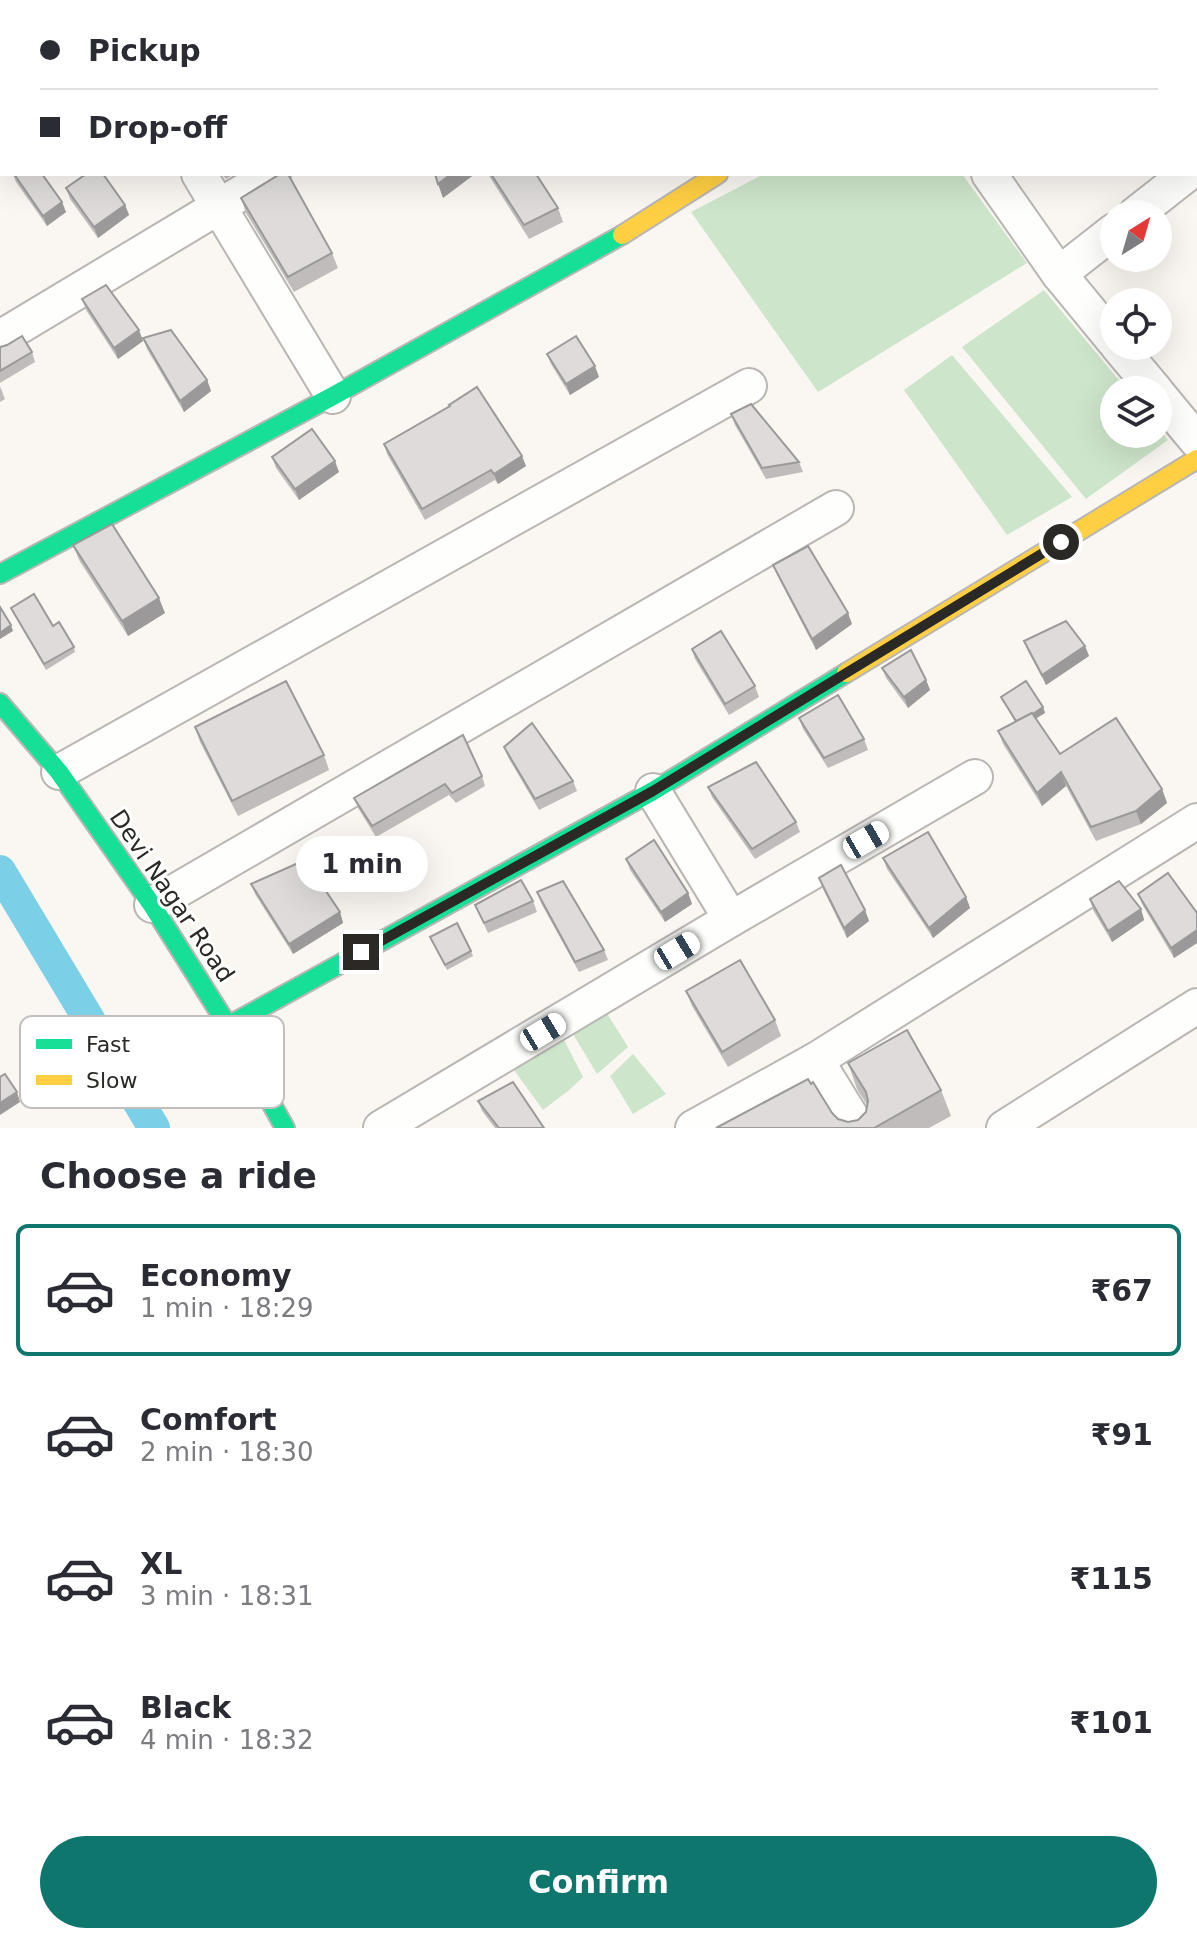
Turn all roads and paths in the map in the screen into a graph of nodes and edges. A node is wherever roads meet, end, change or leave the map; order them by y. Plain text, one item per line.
1 (200, 176) edge
2 (270, 176) edge
3 (715, 176) edge
4 (990, 176) edge
5 (1184, 176) edge
6 (1154, 200) edge
7 (219, 207) junction
8 (1100, 242) edge
9 (1059, 274) junction
10 (1100, 324) edge
11 (0, 338) edge
12 (1130, 360) edge
13 (1143, 376) edge
14 (749, 386) dead end
15 (333, 396) junction
16 (1172, 411) edge
17 (1197, 441) edge
18 (1197, 459) edge
19 (836, 508) dead end
20 (0, 574) edge
21 (0, 703) edge
22 (59, 772) junction
23 (975, 777) dead end
24 (653, 791) junction
25 (1197, 821) edge
26 (152, 905) junction
27 (731, 919) junction
28 (1197, 1006) edge
29 (222, 1016) edge
30 (246, 1016) edge
31 (816, 1060) junction
32 (274, 1108) edge
33 (285, 1128) edge
34 (381, 1128) edge
35 (693, 1128) edge
36 (858, 1128) edge
37 (1004, 1128) edge

1 - 7 street
2 - 7 street
3 - 15 street
4 - 9 street
5 - 6 street
7 - 11 street
7 - 15 street
8 - 9 street
9 - 10 street
12 - 13 street
14 - 22 street
15 - 20 street
16 - 17 street
18 - 24 street
19 - 26 street
21 - 22 street, Devi Nagar Road
22 - 26 street, Devi Nagar Road
23 - 27 street
24 - 27 street
24 - 30 street
25 - 31 street
26 - 29 street, Devi Nagar Road
27 - 34 street
28 - 37 street
31 - 35 street
31 - 36 street
32 - 33 street, Devi Nagar Road

